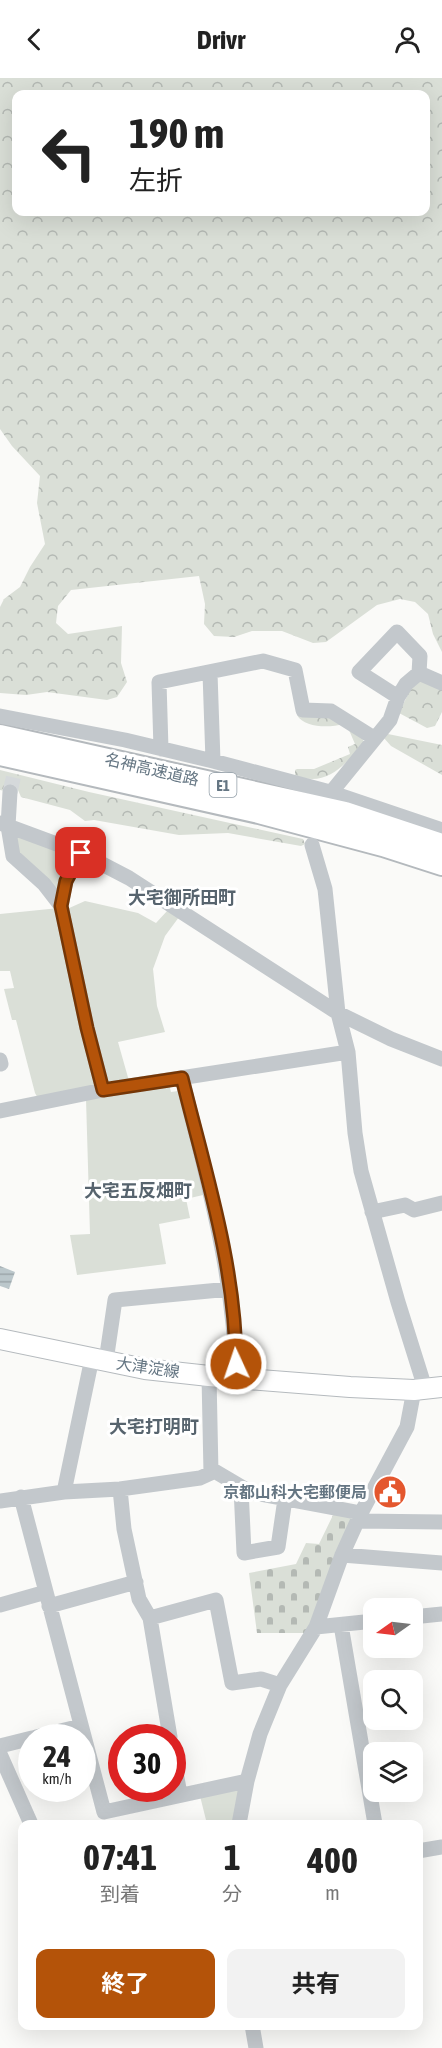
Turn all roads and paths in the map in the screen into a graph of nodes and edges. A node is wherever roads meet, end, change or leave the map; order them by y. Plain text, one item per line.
1 (210, 673) junction
2 (419, 673) junction
3 (442, 683) edge
4 (398, 697) junction
5 (0, 716) edge
6 (0, 736) edge
7 (374, 738) junction
8 (160, 749) junction
9 (0, 754) edge
10 (213, 761) junction
11 (10, 792) tunnel mouth
12 (329, 794) junction
13 (4, 825) edge
14 (442, 830) edge
15 (312, 845) dead end
16 (442, 845) edge
17 (81, 853) junction
18 (442, 864) edge
19 (61, 906) junction
20 (339, 1013) junction
21 (348, 1052) junction
22 (442, 1059) edge
23 (182, 1078) junction
24 (103, 1090) junction
25 (0, 1111) edge
26 (442, 1203) edge
27 (372, 1212) junction
28 (230, 1289) junction
29 (0, 1339) edge
30 (99, 1360) junction
31 (209, 1376) junction
32 (236, 1378) junction
33 (427, 1388) edge
34 (211, 1468) junction
35 (241, 1488) junction
36 (120, 1489) junction
37 (64, 1492) junction
38 (21, 1497) junction
39 (285, 1499) junction
40 (0, 1501) edge
41 (360, 1517) junction
42 (442, 1522) edge
43 (342, 1555) junction
44 (442, 1563) edge
45 (136, 1582) junction
46 (47, 1599) junction
47 (0, 1605) edge
48 (442, 1614) edge
49 (423, 1616) edge
50 (150, 1618) junction
51 (363, 1622) edge
52 (341, 1625) junction
53 (316, 1627) junction
54 (280, 1685) junction
55 (80, 1724) edge
56 (168, 1724) edge
57 (18, 1742) edge
58 (0, 1746) edge
59 (0, 1754) edge
60 (247, 1780) junction
61 (96, 1782) edge
62 (186, 1793) edge
63 (146, 1802) edge
64 (29, 1820) edge
65 (240, 1820) edge
66 (374, 1820) edge
67 (442, 1846) edge
68 (423, 1850) edge
69 (253, 2030) edge
70 (256, 2048) edge

1 - 7 street
1 - 8 street
1 - 10 street
2 - 3 street
2 - 4 street
2 - 4 street
4 - 7 street
5 - 8 street
6 - 16 highway, 名神高速道路 / E1
7 - 12 street
8 - 10 street
9 - 18 highway, 名神高速道路 / E1
10 - 12 street
11 - 13 street
12 - 14 street
13 - 17 street
13 - 19 street
15 - 20 street
17 - 19 street
17 - 20 street
19 - 24 street
20 - 21 street
20 - 22 street
21 - 23 street
21 - 27 street
23 - 24 street
23 - 28 street
24 - 25 street
26 - 27 street
27 - 33 street
28 - 30 street
28 - 32 street
29 - 30 main road, 大津淀線
30 - 31 main road, 大津淀線
30 - 37 street
31 - 32 main road, 大津淀線
31 - 34 street
32 - 33 main road, 大津淀線
33 - 41 street
34 - 35 street
34 - 36 street
35 - 39 street
35 - 39 street
36 - 37 street
36 - 45 street
37 - 38 street
38 - 40 street
38 - 46 street
39 - 41 street
41 - 42 street
41 - 43 street
43 - 44 street
43 - 53 street
45 - 46 street
45 - 50 street
46 - 47 street
46 - 55 street
48 - 49 street
50 - 54 street
50 - 56 street
51 - 52 street
52 - 53 street
52 - 66 street
53 - 54 street
54 - 60 street
57 - 58 street
59 - 64 street
60 - 62 street
60 - 65 street
61 - 63 street
67 - 68 street
69 - 70 street

